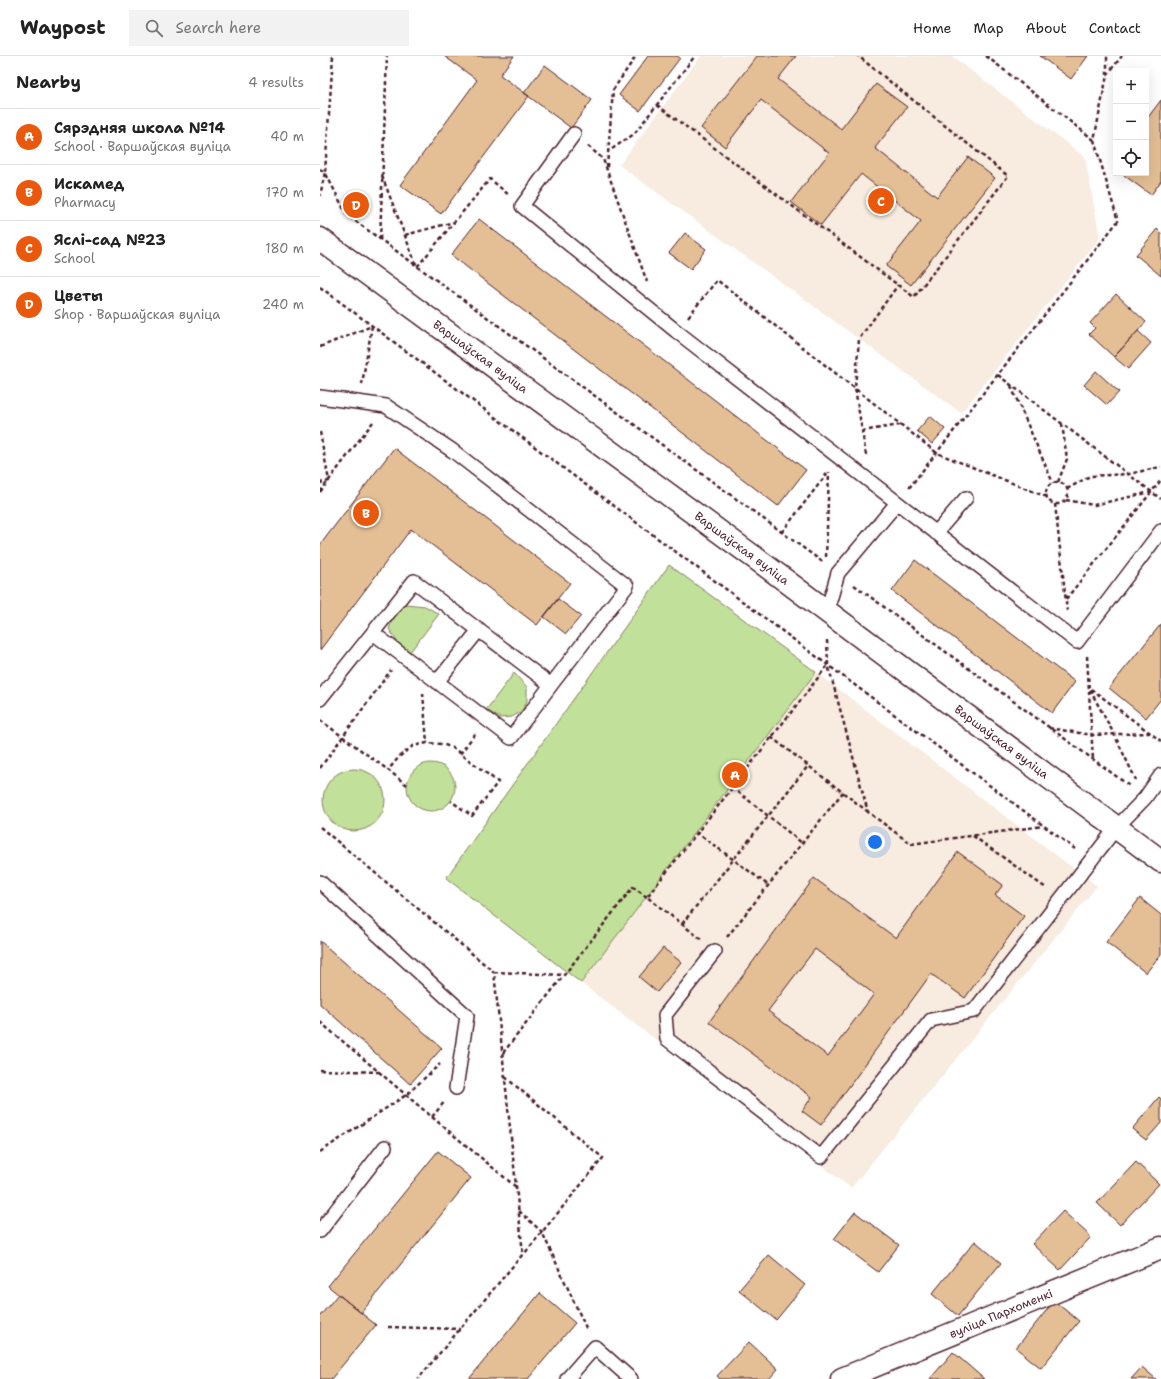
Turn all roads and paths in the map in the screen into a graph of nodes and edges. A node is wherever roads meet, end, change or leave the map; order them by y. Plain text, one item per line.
1 (333, 56) edge
2 (387, 56) edge
3 (636, 56) edge
4 (695, 56) edge
5 (858, 56) edge
6 (986, 56) edge
7 (1107, 56) edge
8 (1122, 56) edge
9 (1107, 75) junction
10 (657, 105) junction
11 (574, 134) joint
12 (1094, 140) junction
13 (612, 149) dead end
14 (320, 169) edge
15 (607, 170) junction
16 (325, 172) junction
17 (382, 176) junction
18 (320, 196) edge
19 (522, 206) junction
20 (454, 222) junction
21 (405, 235) junction
22 (320, 238) edge
23 (380, 239) junction
24 (417, 267) junction
25 (898, 286) junction
26 (320, 287) edge
27 (659, 318) junction
28 (372, 326) junction
29 (676, 331) junction
30 (320, 347) edge
31 (998, 375) junction
32 (1011, 385) junction
33 (855, 388) junction
34 (320, 397) edge
35 (359, 402) junction
36 (386, 406) junction
37 (1062, 423) junction
38 (901, 425) junction
39 (862, 431) junction
40 (320, 432) edge
41 (937, 453) junction
42 (839, 458) junction
43 (1161, 468) edge
44 (829, 471) junction
45 (1129, 474) junction
46 (1161, 480) edge
47 (329, 481) junction
48 (870, 482) junction
49 (1058, 482) junction
50 (320, 483) edge
51 (1053, 483) junction
52 (1067, 489) junction
53 (320, 492) edge
54 (1152, 492) junction
55 (1047, 497) junction
56 (966, 498) dead end
57 (1161, 499) edge
58 (1066, 500) junction
59 (897, 503) junction
60 (1056, 504) junction
61 (1161, 531) edge
62 (782, 532) junction
63 (936, 533) junction
64 (838, 574) junction
65 (1066, 599) junction
66 (827, 611) junction
67 (479, 630) junction
68 (1086, 630) junction
69 (373, 633) junction
70 (1070, 636) junction
71 (401, 654) junction
72 (828, 665) junction
73 (420, 669) junction
74 (437, 682) junction
75 (551, 685) junction
76 (1089, 687) junction
77 (320, 699) edge
78 (485, 719) junction
79 (320, 720) edge
80 (1049, 728) junction
81 (1149, 733) junction
82 (1114, 734) junction
83 (1092, 735) junction
84 (342, 737) junction
85 (771, 737) junction
86 (1161, 741) edge
87 (427, 743) junction
88 (460, 754) junction
89 (1093, 760) junction
90 (808, 766) junction
91 (320, 768) edge
92 (388, 770) junction
93 (1161, 775) edge
94 (407, 785) dead end
95 (732, 787) junction
96 (842, 792) junction
97 (1145, 798) junction
98 (451, 801) dead end
99 (868, 812) junction
100 (768, 816) junction
101 (1043, 826) junction
102 (1116, 828) junction
103 (696, 832) junction
104 (973, 836) junction
105 (802, 843) junction
106 (733, 860) junction
107 (1090, 860) junction
108 (1161, 860) edge
109 (320, 882) edge
110 (768, 885) junction
111 (647, 896) junction
112 (1061, 898) junction
113 (682, 924) junction
114 (715, 951) junction
115 (494, 972) dead end
116 (564, 975) junction
117 (320, 1022) edge
118 (463, 1043) junction
119 (502, 1053) dead end
120 (320, 1070) edge
121 (379, 1072) junction
122 (505, 1077) dead end
123 (456, 1088) joint
124 (406, 1095) junction
125 (432, 1117) junction
126 (385, 1147) dead end
127 (320, 1152) edge
128 (516, 1187) dead end
129 (519, 1211) dead end
130 (320, 1231) edge
131 (542, 1232) junction
132 (1161, 1248) edge
133 (523, 1254) dead end
134 (388, 1327) dead end
135 (460, 1329) dead end
136 (595, 1347) junction
137 (567, 1379) edge
138 (631, 1379) edge
139 (842, 1379) edge

1 - 16 path
2 - 17 path
3 - 15 path
4 - 10 path
5 - 25 path
6 - 12 path
7 - 9 path
8 - 9 path
9 - 12 path
10 - 13 path
10 - 25 path
11 - 15 path
11 - 19 lane
12 - 31 path
14 - 16 path
15 - 27 path
16 - 18 path
16 - 23 path
17 - 21 path
17 - 23 path
19 - 20 path
19 - 27 lane
20 - 21 path
20 - 24 path
21 - 24 path
22 - 66 street, Варшаўская вуліца
23 - 24 path
24 - 62 path
25 - 33 path
26 - 28 path
27 - 29 lane
28 - 30 path
28 - 35 path
28 - 72 path
29 - 33 path
29 - 42 lane
31 - 32 path
31 - 41 path
32 - 37 path
32 - 51 path
33 - 38 path
33 - 39 path
34 - 35 lane
35 - 36 lane
36 - 47 path
36 - 75 lane
37 - 45 path
37 - 49 path
38 - 39 path
38 - 41 path
39 - 48 path
40 - 47 path
41 - 55 path
41 - 59 path
42 - 44 path
42 - 48 lane
43 - 45 path
44 - 62 path
44 - 62 path
45 - 52 path
45 - 54 path
46 - 54 path
47 - 50 path
47 - 53 path
48 - 59 lane
49 - 51 path
49 - 52 path
51 - 55 path
52 - 58 path
54 - 57 path
54 - 58 path
54 - 65 path
55 - 60 path
56 - 63 lane
58 - 60 path
59 - 63 lane
59 - 64 lane
60 - 65 path
61 - 68 lane
63 - 70 lane
64 - 66 lane
64 - 80 path
65 - 70 path
66 - 102 street, Варшаўская вуліца
67 - 69 lane
67 - 74 lane
67 - 75 lane
68 - 70 lane
68 - 76 path
69 - 71 lane
69 - 77 lane
71 - 73 lane
71 - 84 path
72 - 85 path
72 - 99 path
72 - 101 path
73 - 74 lane
73 - 87 path
74 - 78 lane
75 - 78 lane
76 - 81 path
76 - 82 path
76 - 83 path
78 - 88 path
79 - 84 path
80 - 83 path
80 - 89 path
81 - 82 path
81 - 86 path
82 - 83 path
82 - 97 path
83 - 89 path
84 - 91 path
84 - 92 path
85 - 90 path
85 - 95 path
87 - 88 path
87 - 92 path
88 - 98 path
89 - 97 path
90 - 96 path
90 - 100 path
92 - 94 path
93 - 97 lane
95 - 100 path
95 - 103 path
96 - 99 path
96 - 105 path
97 - 102 lane
99 - 104 path
100 - 105 path
100 - 106 path
101 - 104 path
101 - 107 path
102 - 107 lane
102 - 108 street, Варшаўская вуліца
103 - 106 path
103 - 111 path
104 - 112 path
105 - 110 path
106 - 110 path
106 - 113 path
107 - 112 lane
109 - 118 lane
110 - 114 path
111 - 113 path
111 - 116 path
112 - 114 lane
113 - 114 path
115 - 116 path
116 - 119 path
117 - 121 path
118 - 123 lane
118 - 124 path
120 - 121 path
121 - 124 path
122 - 131 path
123 - 125 path
124 - 125 path
124 - 127 path
125 - 128 path
126 - 130 lane
129 - 131 path
131 - 133 path
131 - 136 path
132 - 139 street, вуліца Пархоменкі
134 - 135 path
136 - 137 lane
136 - 138 lane

